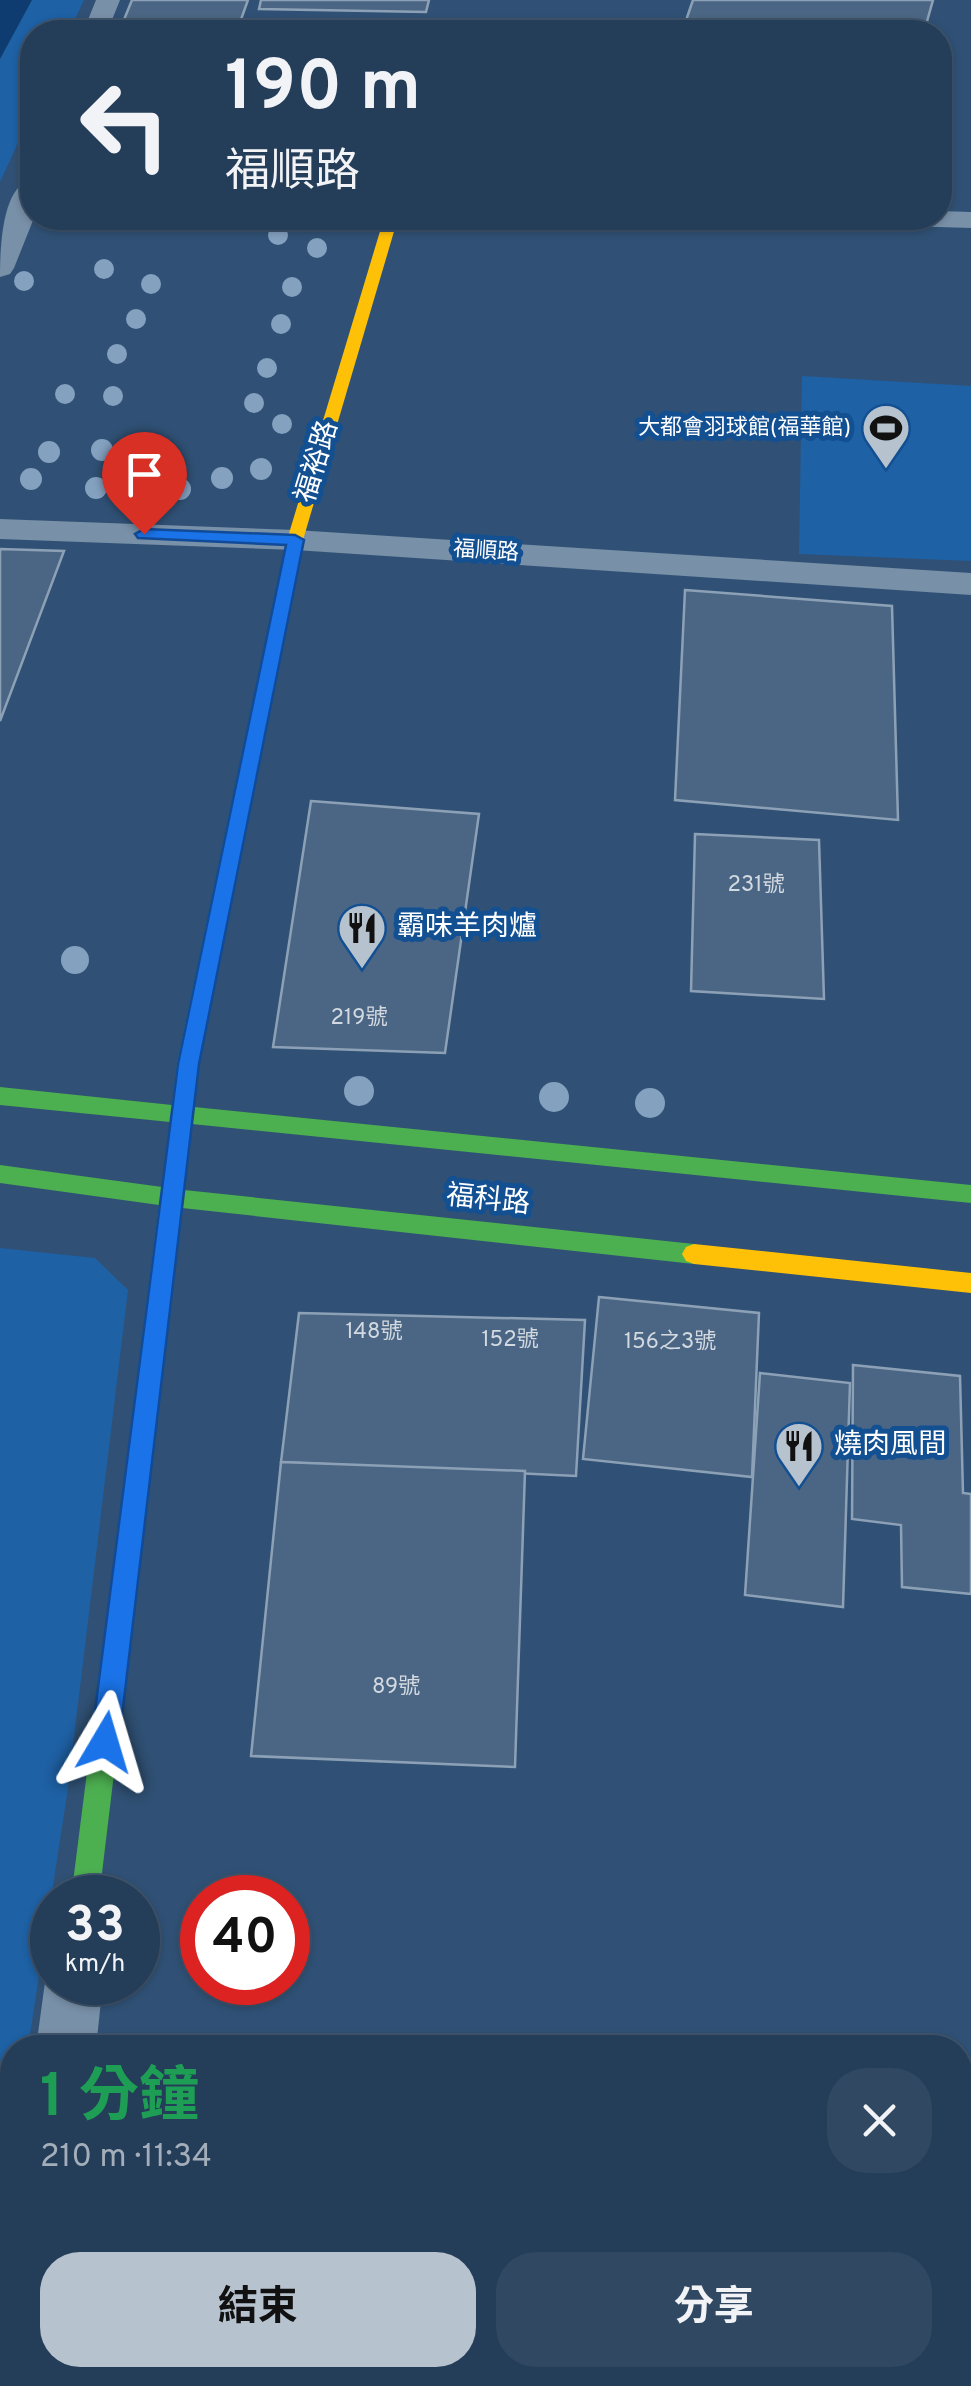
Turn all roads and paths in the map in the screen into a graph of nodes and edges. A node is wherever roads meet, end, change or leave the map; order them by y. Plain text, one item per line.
1 (20, 217) edge
2 (387, 230) edge
3 (0, 268) edge
4 (0, 529) edge
5 (295, 540) junction
6 (971, 584) edge
7 (0, 1096) edge
8 (184, 1114) junction
9 (0, 1174) edge
10 (971, 1194) edge
11 (173, 1198) junction
12 (971, 1282) edge
13 (88, 1875) edge
14 (71, 2005) edge
15 (68, 2035) edge

1 - 3 street
2 - 5 street, 福裕路
4 - 5 street, 福順路
5 - 6 street, 福順路
5 - 8 street, 福裕路
7 - 8 street, 福科路
8 - 10 street, 福科路
8 - 11 street, 福裕路
9 - 11 street, 福科路
11 - 12 street, 福科路
11 - 13 street, 福裕路
14 - 15 street

